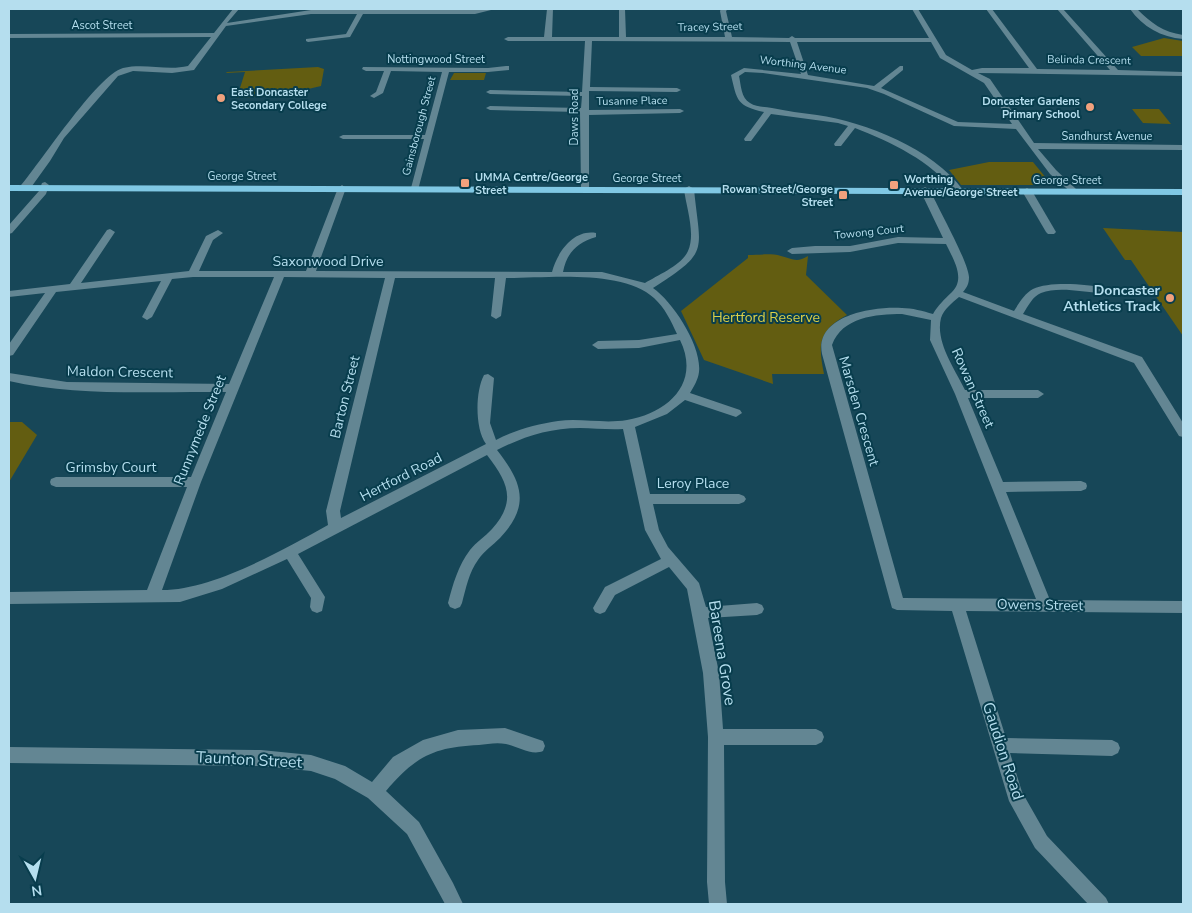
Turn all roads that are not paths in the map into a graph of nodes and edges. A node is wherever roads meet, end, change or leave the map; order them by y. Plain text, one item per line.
1 (236, 9) edge
2 (492, 9) edge
3 (550, 9) edge
4 (622, 9) edge
5 (725, 9) edge
6 (915, 9) edge
7 (989, 9) edge
8 (1060, 9) edge
9 (1133, 9) edge
10 (361, 11) edge
11 (438, 11) edge
12 (224, 27) junction
13 (547, 35) junction
14 (9, 36) edge
15 (1183, 37) edge
16 (508, 38) dead end
17 (729, 38) junction
18 (792, 38) junction
19 (623, 39) junction
20 (933, 39) junction
21 (308, 40) dead end
22 (587, 40) junction
23 (366, 68) dead end
24 (506, 68) dead end
25 (900, 68) dead end
26 (388, 70) junction
27 (446, 70) junction
28 (1035, 71) junction
29 (1116, 72) junction
30 (973, 73) junction
31 (1183, 75) edge
32 (805, 76) junction
33 (876, 88) junction
34 (677, 90) dead end
35 (585, 91) junction
36 (490, 92) dead end
37 (374, 96) dead end
38 (490, 108) dead end
39 (770, 110) junction
40 (584, 111) junction
41 (680, 111) dead end
42 (853, 125) junction
43 (1017, 126) junction
44 (343, 137) dead end
45 (428, 137) junction
46 (748, 139) dead end
47 (838, 144) dead end
48 (1031, 146) junction
49 (1183, 148) edge
50 (9, 187) edge
51 (25, 187) junction
52 (43, 188) junction
53 (342, 188) junction
54 (415, 188) junction
55 (585, 188) junction
56 (689, 189) junction
57 (926, 190) junction
58 (955, 190) junction
59 (1027, 191) junction
60 (1069, 191) junction
61 (1183, 192) edge
62 (9, 231) edge
63 (110, 232) dead end
64 (1051, 232) dead end
65 (218, 233) dead end
66 (593, 235) dead end
67 (949, 241) junction
68 (792, 251) dead end
69 (193, 274) junction
70 (280, 274) junction
71 (310, 274) junction
72 (500, 274) junction
73 (557, 274) junction
74 (391, 275) junction
75 (168, 277) junction
76 (73, 287) junction
77 (647, 287) junction
78 (53, 289) junction
79 (1101, 290) dead end
80 (957, 293) junction
81 (9, 294) edge
82 (1017, 315) junction
83 (496, 316) dead end
84 (147, 318) dead end
85 (936, 318) junction
86 (684, 336) junction
87 (598, 345) dead end
88 (9, 352) edge
89 (9, 377) edge
90 (488, 378) dead end
91 (233, 388) junction
92 (961, 394) junction
93 (1038, 394) dead end
94 (683, 395) junction
95 (736, 413) dead end
96 (628, 424) junction
97 (1183, 433) edge
98 (491, 447) junction
99 (56, 482) dead end
100 (195, 482) junction
101 (1081, 486) dead end
102 (999, 487) junction
103 (646, 499) junction
104 (739, 499) dead end
105 (335, 527) junction
106 (290, 552) junction
107 (671, 560) junction
108 (9, 598) edge
109 (152, 598) junction
110 (455, 603) dead end
111 (898, 604) joint
112 (957, 604) junction
113 (1045, 605) junction
114 (317, 607) dead end
115 (1183, 607) edge
116 (600, 608) dead end
117 (757, 609) dead end
118 (700, 612) junction
119 (716, 737) junction
120 (816, 737) dead end
121 (1000, 745) junction
122 (537, 746) dead end
123 (1112, 748) dead end
124 (9, 755) edge
125 (374, 792) junction
126 (454, 904) edge
127 (718, 904) edge
128 (1098, 904) edge

1 - 12 street
2 - 11 street, Ascot Street
3 - 13 street
4 - 19 street
5 - 17 street
6 - 20 street
7 - 28 street
8 - 29 street
9 - 15 street
10 - 11 street, Ascot Street
10 - 12 street, Ascot Street
10 - 21 street
12 - 14 street, Ascot Street
12 - 51 street
13 - 16 street, Tracey Street
13 - 22 street, Tracey Street
17 - 18 street, Tracey Street
17 - 19 street, Tracey Street
18 - 20 street, Tracey Street
18 - 32 street
19 - 22 street, Tracey Street
20 - 30 street
22 - 35 street, Daws Road
23 - 26 street, Nottingwood Street
24 - 27 street, Nottingwood Street
25 - 33 street
26 - 27 street, Nottingwood Street
26 - 37 street
27 - 45 street, Gainsborough Street
28 - 29 street, Belinda Crescent
28 - 30 street, Belinda Crescent
29 - 31 street, Belinda Crescent
30 - 43 street
32 - 33 street, Worthing Avenue
32 - 39 street, Worthing Avenue
33 - 43 street, Worthing Avenue
34 - 35 street
35 - 36 street
35 - 40 street, Daws Road
38 - 40 street, Tusanne Place
39 - 42 street, Worthing Avenue
39 - 46 street
40 - 41 street, Tusanne Place
40 - 55 street, Daws Road
42 - 47 street
42 - 58 street, Worthing Avenue
43 - 48 street
44 - 45 street
45 - 54 street, Gainsborough Street
48 - 49 street, Sandhurst Avenue
48 - 60 street
50 - 51 main road, George Street
51 - 52 main road, George Street
52 - 53 main road, George Street
52 - 62 street
53 - 54 main road, George Street
53 - 71 street
54 - 55 main road, George Street
55 - 56 main road, George Street
56 - 57 main road, George Street
56 - 77 street
57 - 58 main road, George Street
57 - 67 street
58 - 59 main road, George Street
59 - 60 main road, George Street
59 - 64 street
60 - 61 main road, George Street
63 - 76 street
65 - 69 street
66 - 73 street
67 - 68 street, Towong Court
67 - 80 street
69 - 70 street, Saxonwood Drive
69 - 75 street, Saxonwood Drive
70 - 71 street, Saxonwood Drive
70 - 91 street, Runnymede Street
71 - 74 street, Saxonwood Drive
72 - 73 street, Saxonwood Drive
72 - 74 street, Saxonwood Drive
72 - 83 street
73 - 77 street, Saxonwood Drive
74 - 105 street, Barton Street
75 - 76 street, Saxonwood Drive
75 - 84 street
76 - 78 street, Saxonwood Drive
77 - 86 street, Hertford Road
78 - 81 street, Saxonwood Drive
78 - 88 street
79 - 82 street
80 - 82 street
80 - 85 street
82 - 97 street
85 - 92 street, Rowan Street
85 - 111 street, Marsden Crescent
86 - 87 street
86 - 94 street, Hertford Road
89 - 91 street, Maldon Crescent
90 - 98 street
91 - 100 street, Runnymede Street
92 - 93 street
92 - 102 street, Rowan Street
94 - 95 street
94 - 96 street, Hertford Road
96 - 98 street, Hertford Road
96 - 103 street, Bareena Grove
98 - 105 street, Hertford Road
98 - 110 street
99 - 100 street, Grimsby Court
100 - 109 street, Runnymede Street
101 - 102 street
102 - 113 street, Rowan Street
103 - 104 street, Leroy Place
103 - 107 street, Bareena Grove
105 - 106 street, Hertford Road
106 - 109 street, Hertford Road
106 - 114 street
107 - 116 street
107 - 118 street, Bareena Grove
108 - 109 street, Hertford Road
111 - 112 street, Owens Street
112 - 113 street, Owens Street
112 - 121 street, Gaudion Road
113 - 115 street, Owens Street
117 - 118 street
118 - 119 street, Bareena Grove
119 - 120 street
119 - 127 street, Bareena Grove
121 - 123 street
121 - 128 street, Gaudion Road
122 - 125 street
124 - 125 street, Taunton Street
125 - 126 street, Taunton Street

